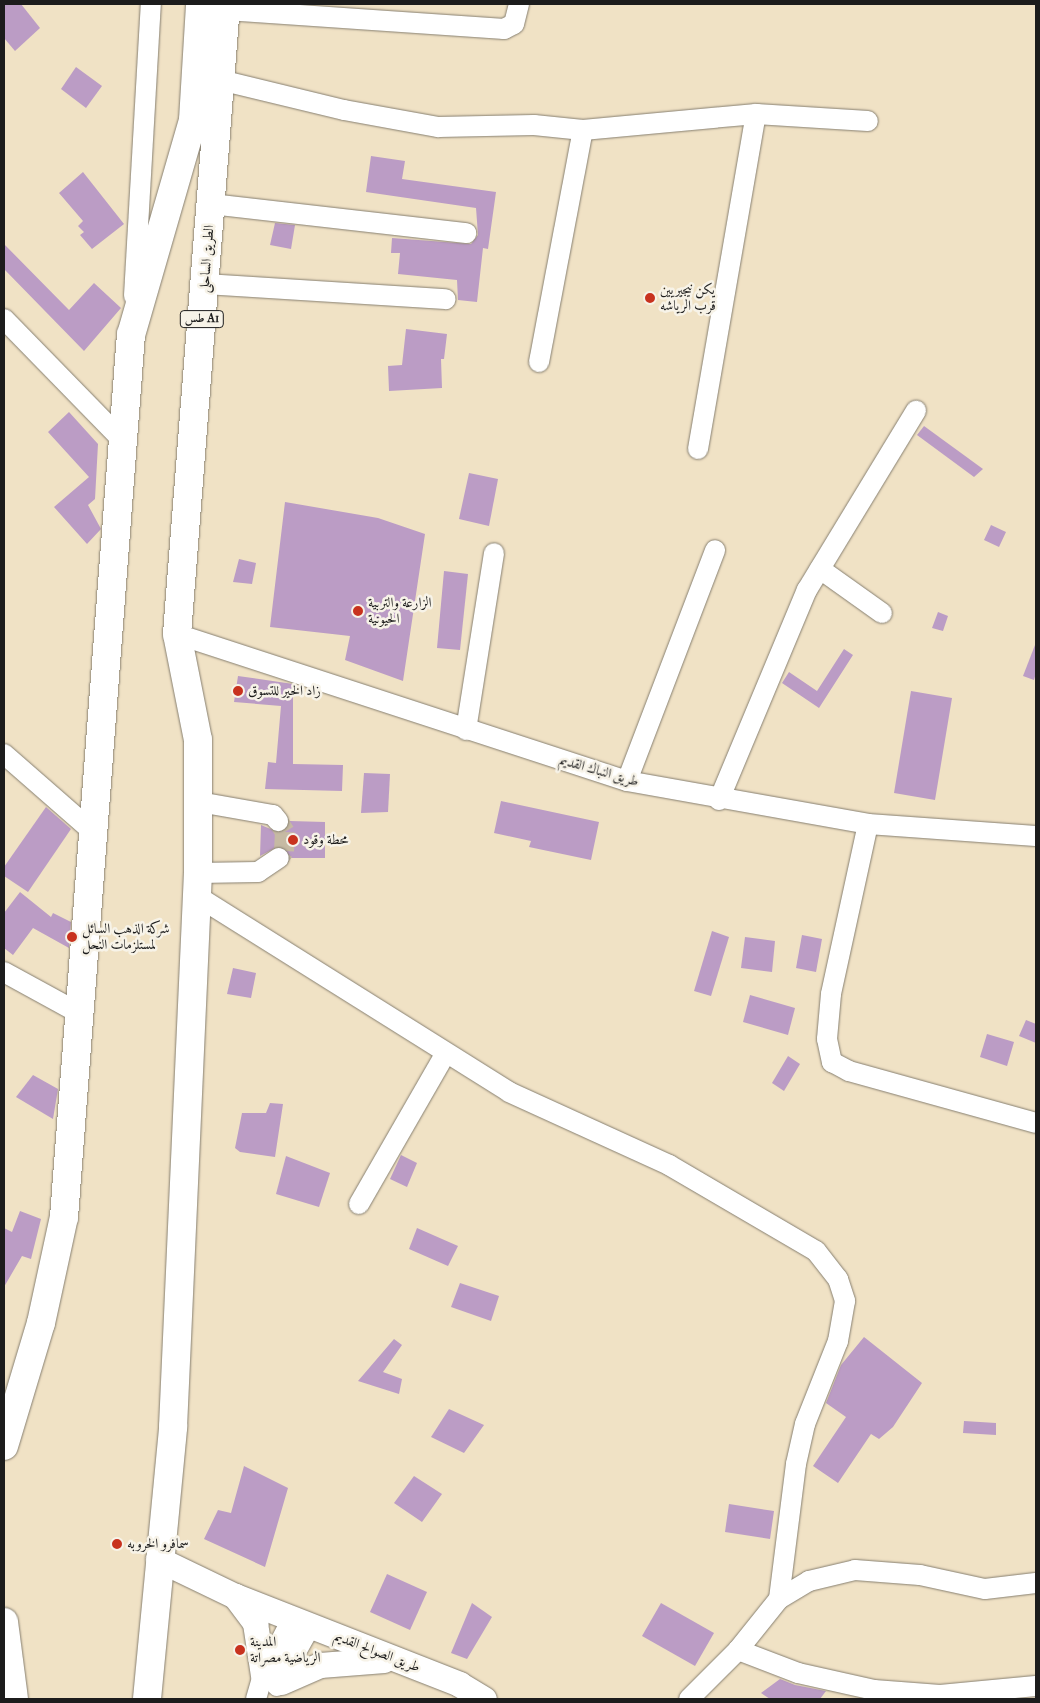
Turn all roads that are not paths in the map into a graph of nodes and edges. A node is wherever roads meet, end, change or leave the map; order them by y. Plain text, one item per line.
1 (151, 4) edge
2 (520, 4) edge
3 (218, 6) edge
4 (220, 80) junction
5 (756, 114) junction
6 (868, 121) dead end
7 (583, 130) junction
8 (211, 204) junction
9 (466, 233) dead end
10 (205, 284) junction
11 (446, 299) dead end
12 (4, 319) edge
13 (131, 335) junction
14 (539, 362) dead end
15 (916, 411) dead end
16 (123, 441) junction
17 (698, 449) dead end
18 (715, 550) dead end
19 (494, 553) dead end
20 (820, 569) junction
21 (882, 613) dead end
22 (177, 634) junction
23 (466, 730) junction
24 (5, 758) edge
25 (627, 781) junction
26 (719, 800) junction
27 (199, 802) junction
28 (278, 821) dead end
29 (868, 824) junction
30 (93, 832) junction
31 (1036, 836) edge
32 (279, 858) tunnel mouth
33 (197, 884) junction
34 (4, 972) edge
35 (79, 1013) junction
36 (446, 1053) junction
37 (1036, 1123) edge
38 (359, 1204) dead end
39 (4, 1446) edge
40 (158, 1559) junction
41 (1036, 1583) edge
42 (235, 1596) junction
43 (780, 1599) junction
44 (4, 1622) edge
45 (301, 1623) junction
46 (738, 1650) junction
47 (398, 1660) junction
48 (270, 1685) edge
49 (1036, 1686) edge
50 (14, 1699) edge
51 (147, 1699) edge
52 (256, 1699) edge
53 (484, 1699) edge
54 (689, 1699) edge

1 - 13 street
2 - 3 street
3 - 4 highway, الطريق الساحلى / طس A1
3 - 13 highway
4 - 7 street
4 - 8 highway, الطريق الساحلى / طس A1
5 - 6 street
5 - 7 street
5 - 17 street
7 - 14 street
8 - 9 street
8 - 10 highway, الطريق الساحلى / طس A1
10 - 11 street
10 - 22 highway, الطريق الساحلى / طس A1
12 - 16 street
13 - 16 highway
15 - 20 street
16 - 30 highway
18 - 25 street
19 - 23 street
20 - 21 street
20 - 26 street
22 - 23 street, طريق النباك القديم
22 - 27 highway, الطريق الساحلى
23 - 25 street, طريق النباك القديم
24 - 30 street
25 - 26 street, طريق النباك القديم
26 - 29 street, طريق النباك القديم
27 - 28 street
27 - 33 highway, الطريق الساحلى
29 - 31 street, طريق النباك القديم
29 - 37 street
30 - 35 highway
32 - 33 street
33 - 36 street
33 - 40 highway, الطريق الساحلى
34 - 35 street
35 - 39 highway
36 - 38 street
36 - 43 street
40 - 42 main road, طريق الصوالح القديم
40 - 51 highway, الطريق الساحلى
41 - 43 street
42 - 45 main road, طريق الصوالح القديم
42 - 48 main road
43 - 46 street
44 - 50 highway
45 - 47 main road, طريق الصوالح القديم
45 - 48 street
46 - 49 street
46 - 54 street
47 - 48 main road
47 - 53 main road, طريق الصوالح القديم
48 - 52 street

